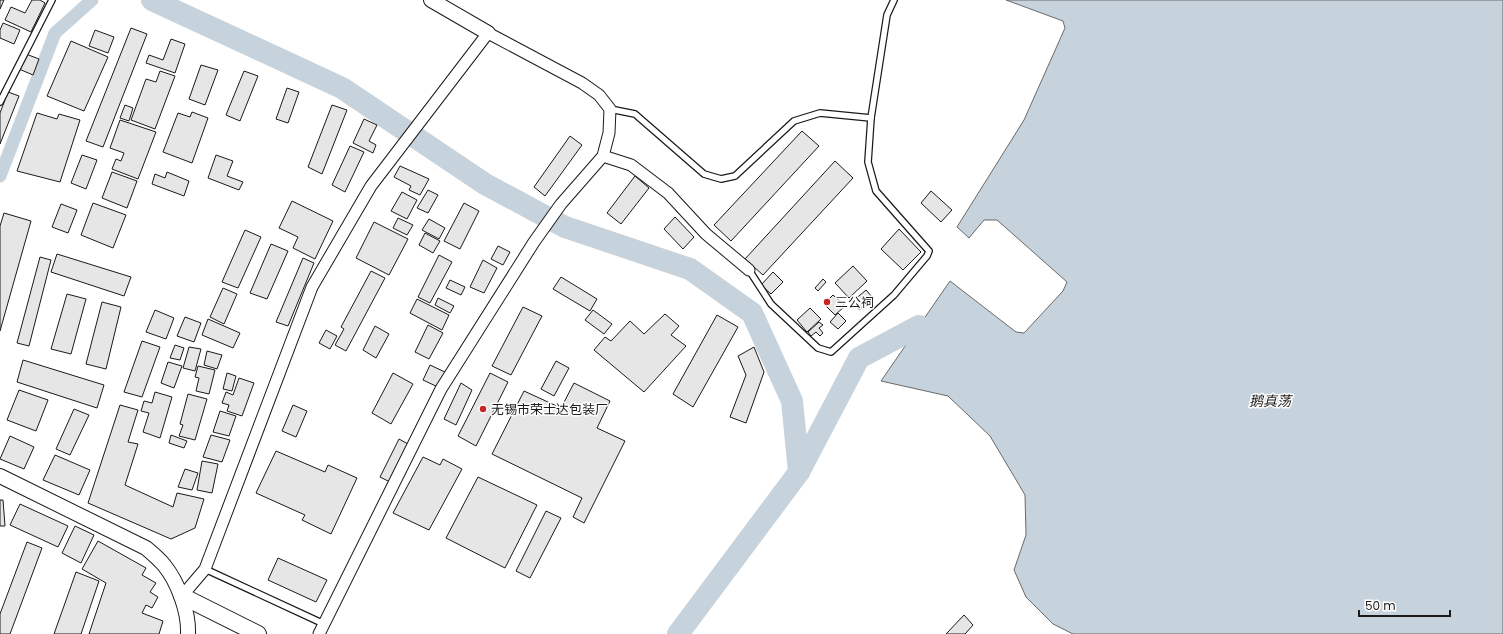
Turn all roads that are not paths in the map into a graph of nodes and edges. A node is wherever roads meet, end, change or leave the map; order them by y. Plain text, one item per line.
1 (52, 0) edge
2 (431, 0) edge
3 (894, 0) edge
4 (488, 33) junction
5 (0, 102) edge
6 (610, 109) junction
7 (871, 118) junction
8 (603, 156) junction
9 (749, 270) joint
10 (0, 476) edge
11 (205, 569) junction
12 (182, 596) junction
13 (321, 629) edge
14 (188, 634) edge
15 (258, 634) edge

1 - 5 lane
2 - 4 street
3 - 7 lane
4 - 6 street
4 - 11 street
6 - 7 lane
6 - 8 street
7 - 9 lane
8 - 9 street
8 - 13 street
10 - 12 street
11 - 12 street
11 - 13 lane
12 - 14 street
12 - 15 main road

